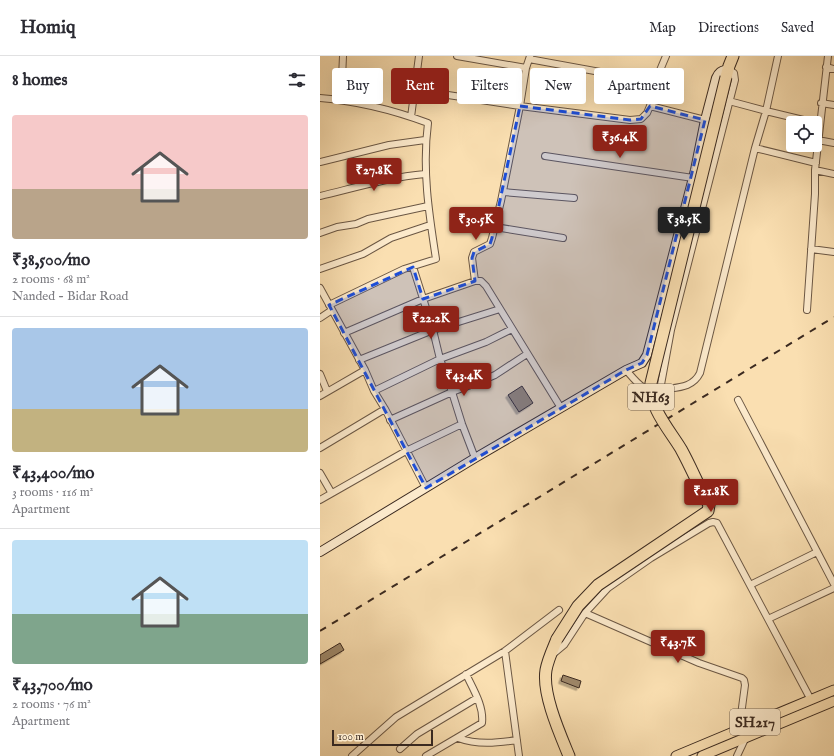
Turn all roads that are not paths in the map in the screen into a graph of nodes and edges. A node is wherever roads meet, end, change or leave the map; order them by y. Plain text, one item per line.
1 (343, 56) edge
2 (420, 56) edge
3 (456, 56) edge
4 (666, 56) edge
5 (778, 56) edge
6 (828, 56) edge
7 (530, 57) edge
8 (729, 65) edge
9 (826, 67) junction
10 (342, 68) edge
11 (526, 68) junction
12 (661, 68) edge
13 (834, 69) edge
14 (594, 70) edge
15 (449, 95) edge
16 (320, 98) edge
17 (332, 99) edge
18 (729, 101) junction
19 (821, 103) junction
20 (364, 104) edge
21 (834, 105) edge
22 (520, 106) junction
23 (650, 106) joint
24 (766, 112) junction
25 (786, 116) edge
26 (820, 116) edge
27 (411, 117) junction
28 (705, 120) junction
29 (425, 140) junction
30 (822, 140) edge
31 (834, 142) edge
32 (755, 148) junction
33 (817, 152) edge
34 (545, 156) dead end
35 (320, 162) edge
36 (816, 162) junction
37 (815, 170) junction
38 (425, 174) junction
39 (834, 174) edge
40 (693, 178) junction
41 (503, 192) junction
42 (320, 196) edge
43 (574, 198) dead end
44 (428, 206) junction
45 (430, 225) junction
46 (495, 227) junction
47 (320, 232) edge
48 (563, 238) dead end
49 (811, 249) junction
50 (834, 252) edge
51 (413, 267) junction
52 (320, 269) edge
53 (475, 281) junction
54 (320, 288) edge
55 (423, 298) junction
56 (331, 307) junction
57 (500, 309) junction
58 (807, 310) dead end
59 (320, 318) edge
60 (512, 329) junction
61 (433, 330) junction
62 (344, 333) junction
63 (527, 354) junction
64 (440, 359) junction
65 (359, 360) junction
66 (365, 370) junction
67 (626, 370) junction
68 (320, 374) edge
69 (660, 390) junction
70 (328, 391) junction
71 (374, 391) junction
72 (452, 392) junction
73 (320, 396) edge
74 (738, 400) dead end
75 (561, 408) junction
76 (385, 409) junction
77 (390, 420) junction
78 (462, 424) junction
79 (320, 448) edge
80 (406, 451) junction
81 (475, 458) junction
82 (320, 473) edge
83 (426, 488) junction
84 (331, 492) junction
85 (320, 500) edge
86 (320, 552) edge
87 (817, 552) junction
88 (834, 584) edge
89 (750, 585) junction
90 (834, 588) edge
91 (559, 610) dead end
92 (585, 613) junction
93 (768, 619) junction
94 (506, 651) junction
95 (550, 655) junction
96 (466, 674) junction
97 (834, 690) edge
98 (477, 698) junction
99 (810, 700) junction
100 (834, 701) edge
101 (739, 730) junction
102 (458, 738) junction
103 (745, 739) junction
104 (517, 740) junction
105 (400, 749) dead end
106 (352, 756) edge
107 (426, 756) edge
108 (518, 756) edge
109 (569, 756) edge
110 (676, 756) edge
111 (702, 756) edge
112 (737, 756) edge

1 - 10 street
2 - 27 street
3 - 11 street
4 - 12 street
5 - 24 street
6 - 9 street
7 - 11 street
7 - 14 street
8 - 18 street
8 - 28 street
8 - 95 highway, NH63, bridge
9 - 13 street
9 - 19 street
11 - 22 street
15 - 22 street
16 - 17 street
18 - 24 street
18 - 69 street
19 - 21 street
19 - 26 street
20 - 27 street
22 - 23 street
22 - 41 street
23 - 28 street
24 - 25 street
24 - 32 street
27 - 29 street
28 - 40 street
29 - 35 street
29 - 38 street
30 - 31 street
32 - 36 street
32 - 69 street
33 - 36 street
34 - 40 street
36 - 37 street
37 - 39 street
37 - 49 street
38 - 42 street
38 - 44 street
40 - 67 street
41 - 43 street
41 - 46 street
44 - 45 street
44 - 47 street
45 - 51 street
45 - 52 street
46 - 48 street
46 - 53 street
49 - 50 street
49 - 58 street
51 - 55 street
51 - 56 street
53 - 55 street
53 - 57 street
54 - 56 street
55 - 61 street
55 - 62 street
56 - 59 street
56 - 62 street
57 - 60 street
57 - 61 street
60 - 63 street
60 - 64 street
61 - 64 street
61 - 65 street
62 - 65 street
63 - 72 street
63 - 75 street
64 - 71 street
64 - 72 street
65 - 66 street
66 - 70 street
66 - 71 street
67 - 69 street
67 - 75 street
68 - 70 street
70 - 73 street
71 - 76 street
72 - 77 street
72 - 78 street
74 - 87 street
75 - 81 street
76 - 77 street
76 - 79 street
77 - 80 street
78 - 80 street
78 - 81 street
80 - 83 street
80 - 84 street
81 - 83 street
82 - 84 street
83 - 86 street
84 - 85 street
87 - 88 street
87 - 89 street
89 - 92 street
89 - 93 street
90 - 93 street
91 - 94 street
92 - 95 street
92 - 101 street
93 - 99 street
94 - 96 street
94 - 104 street
95 - 109 highway, NH63
96 - 98 street
96 - 106 street
97 - 99 main road, SH217
98 - 102 street
98 - 105 street
99 - 101 main road, SH217
100 - 103 main road, SH217
101 - 110 main road, SH217
102 - 104 street
102 - 107 street
103 - 111 main road, SH217
103 - 112 street
104 - 108 street

